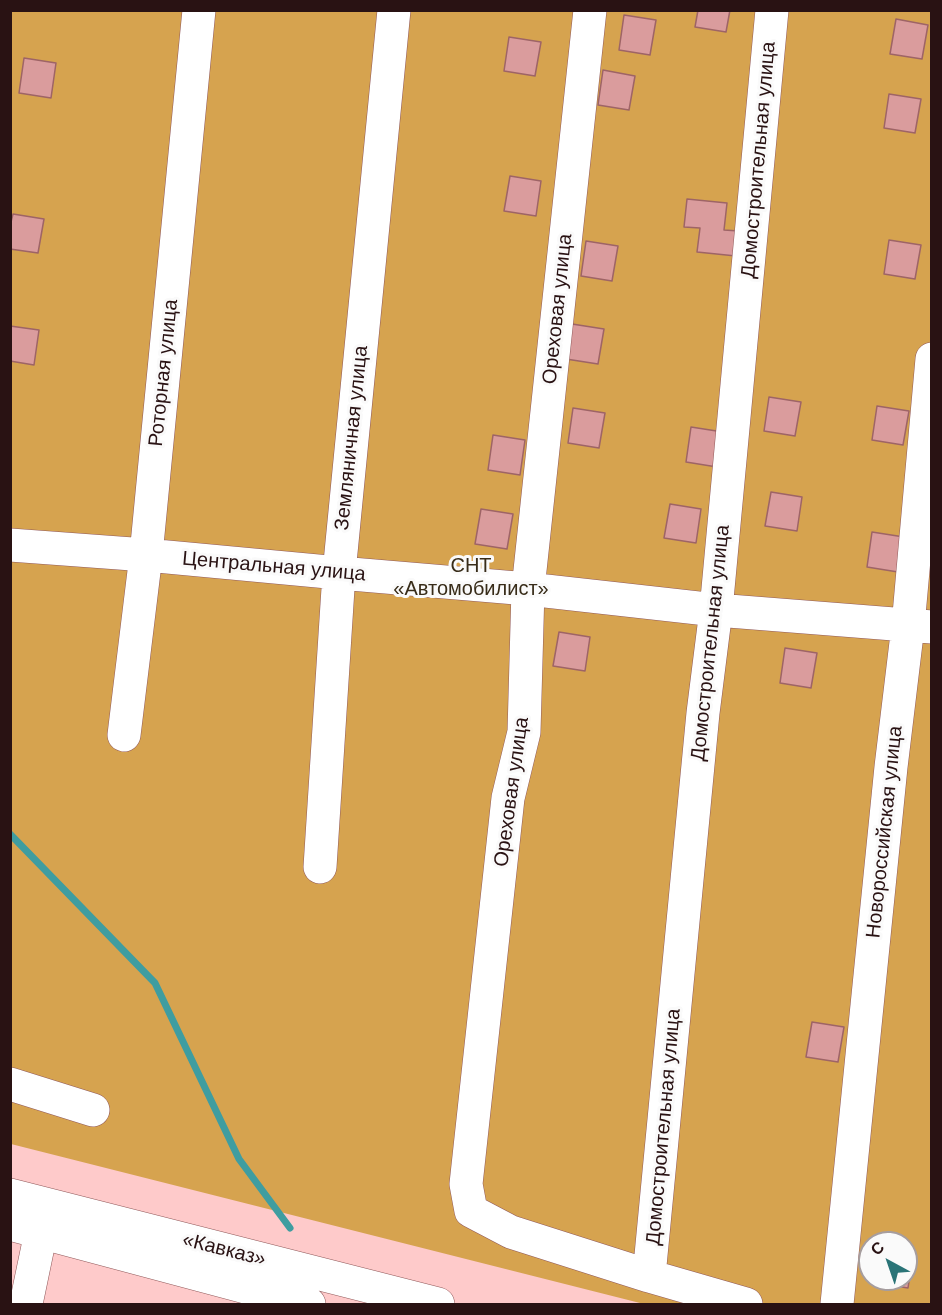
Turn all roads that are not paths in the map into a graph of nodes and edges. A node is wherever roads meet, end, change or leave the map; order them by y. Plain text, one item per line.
1 (199, 10) edge
2 (394, 10) edge
3 (590, 10) edge
4 (772, 10) edge
5 (932, 359) edge
6 (10, 545) edge
7 (146, 555) junction
8 (339, 573) junction
9 (528, 588) junction
10 (716, 610) junction
11 (920, 627) edge
12 (124, 735) dead end
13 (320, 867) dead end
14 (10, 1084) edge
15 (93, 1110) dead end
16 (10, 1194) edge
17 (26, 1228) edge
18 (649, 1276) junction
19 (26, 1305) edge
20 (309, 1305) edge
21 (438, 1305) edge
22 (746, 1305) edge
23 (837, 1305) edge

1 - 7 main road, Роторная улица
2 - 8 main road, Земляничная улица
3 - 9 main road, Ореховая улица
4 - 10 main road, Домостроительная улица
5 - 11 main road, Новороссийская улица
6 - 7 main road, Центральная улица
7 - 8 main road, Центральная улица
7 - 12 main road, Роторная улица
8 - 9 main road, Центральная улица
8 - 13 main road, Земляничная улица
9 - 10 main road, Центральная улица
9 - 18 main road, Ореховая улица
10 - 11 main road, Центральная улица
10 - 18 main road, Домостроительная улица
11 - 23 main road, Новороссийская улица
14 - 15 main road
16 - 21 main road, «Кавказ»
17 - 19 main road
17 - 20 main road, «Кавказ»
18 - 22 main road, Ореховая улица

